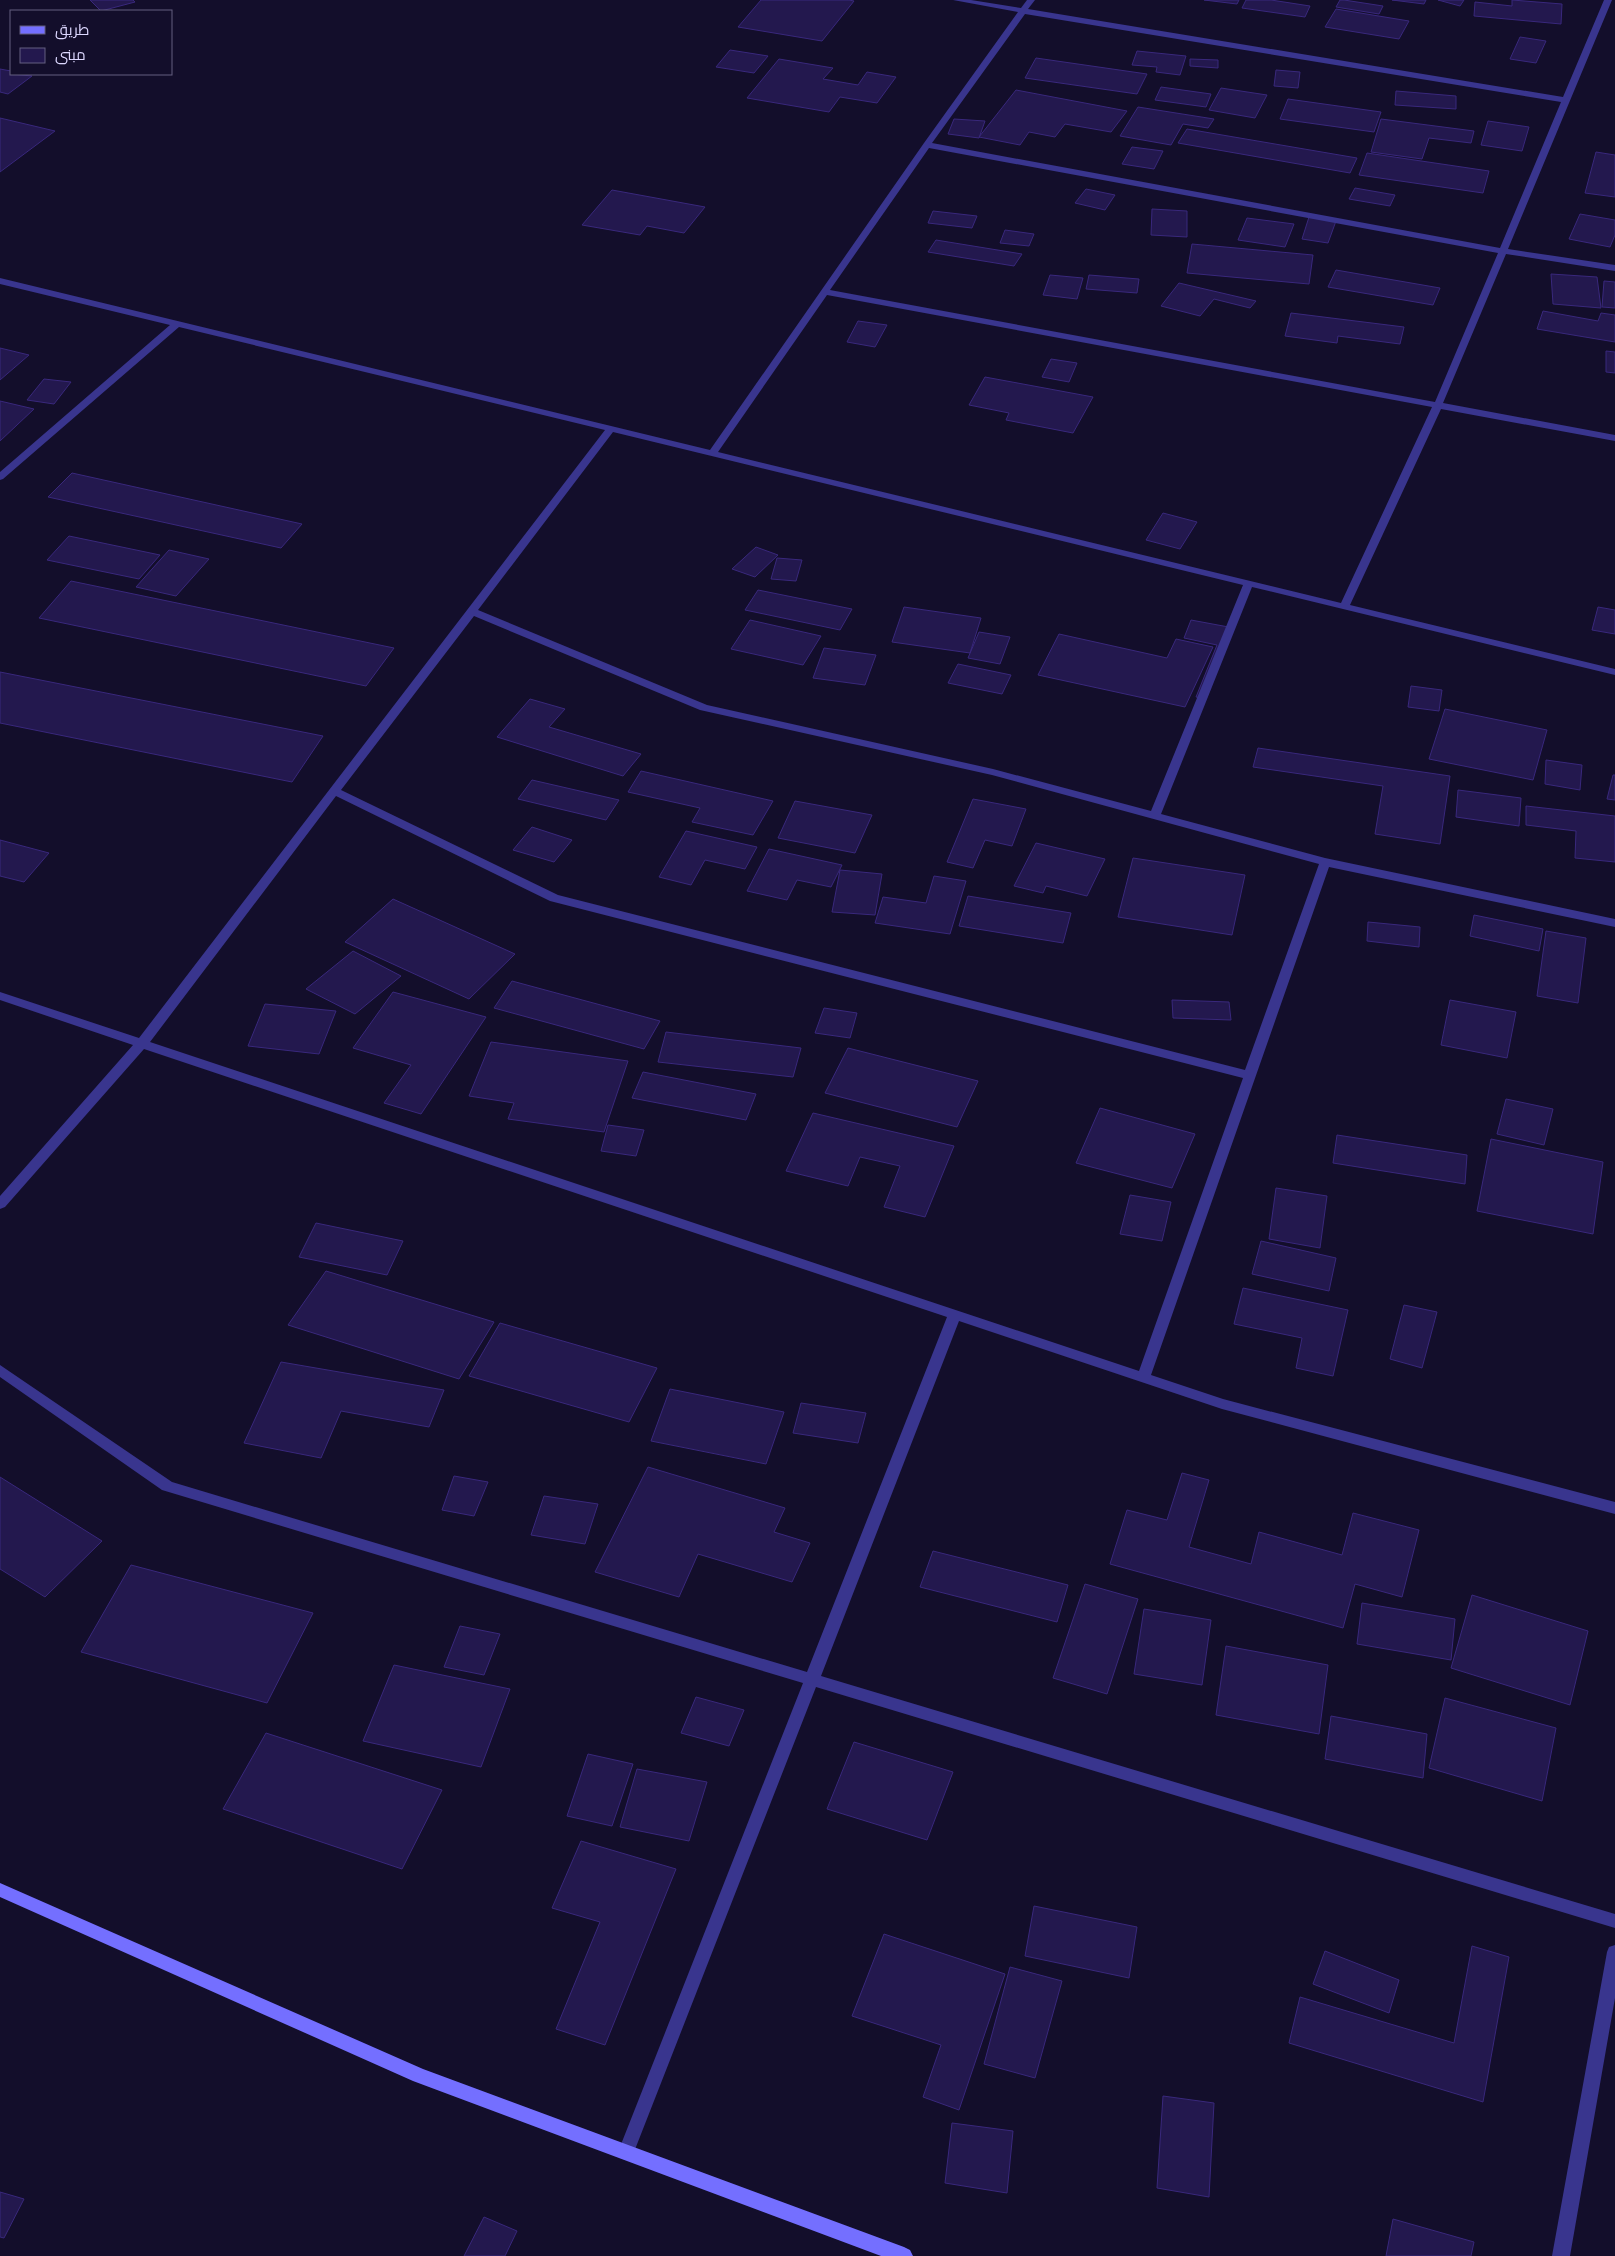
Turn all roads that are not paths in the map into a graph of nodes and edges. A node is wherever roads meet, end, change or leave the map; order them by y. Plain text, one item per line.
1 (957, 0) edge
2 (1031, 0) edge
3 (1608, 0) edge
4 (1022, 11) junction
5 (1566, 100) junction
6 (927, 145) junction
7 (1503, 251) junction
8 (1615, 268) edge
9 (0, 281) edge
10 (825, 292) junction
11 (177, 324) junction
12 (1438, 405) junction
13 (611, 429) junction
14 (1615, 438) edge
15 (712, 454) junction
16 (0, 477) edge
17 (1248, 584) junction
18 (1344, 607) junction
19 (472, 611) junction
20 (1615, 672) edge
21 (335, 791) junction
22 (1155, 816) junction
23 (1325, 862) junction
24 (1615, 923) edge
25 (0, 996) edge
26 (142, 1043) junction
27 (1250, 1076) junction
28 (0, 1204) edge
29 (955, 1315) junction
30 (0, 1370) edge
31 (1143, 1378) junction
32 (1615, 1508) edge
33 (812, 1680) junction
34 (0, 1890) edge
35 (1615, 1921) edge
36 (1615, 1952) edge
37 (626, 2152) junction
38 (904, 2256) edge
39 (1562, 2256) edge

1 - 4 street
2 - 4 street
3 - 5 street
4 - 5 street
4 - 6 street
5 - 7 street
6 - 7 street
6 - 10 street
7 - 8 street
7 - 12 street
9 - 11 street
10 - 12 street
10 - 15 street
11 - 13 street
11 - 16 street
12 - 14 street
12 - 18 street
13 - 15 street
13 - 19 street
15 - 17 street
17 - 18 street
17 - 22 street
18 - 20 street
19 - 21 street
19 - 22 street
21 - 26 street
21 - 27 street
22 - 23 street
23 - 24 street
23 - 27 street
25 - 26 street
26 - 28 street
26 - 29 street
27 - 31 street
29 - 31 street
29 - 33 street
30 - 33 street
31 - 32 street
33 - 35 street
33 - 37 street
34 - 37 main road
36 - 39 street
37 - 38 main road

